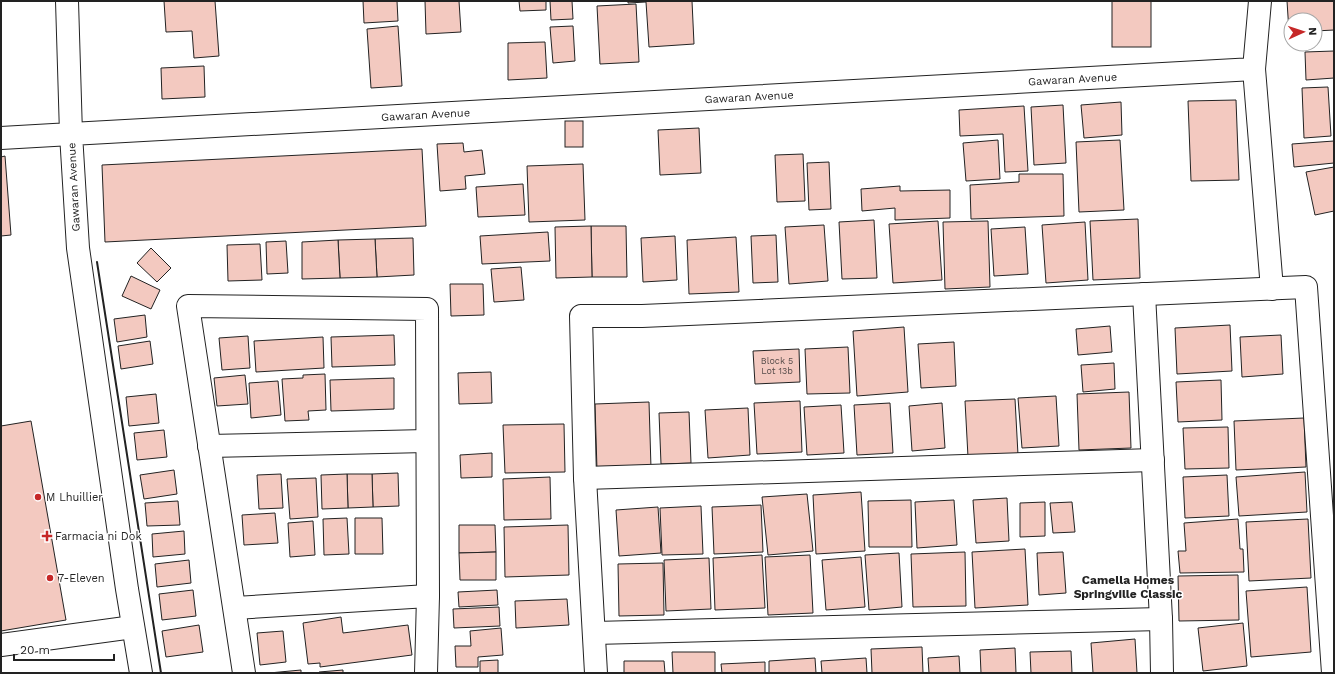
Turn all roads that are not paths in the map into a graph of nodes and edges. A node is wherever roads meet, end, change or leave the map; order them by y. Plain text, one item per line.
1 (67, 1) edge
2 (1260, 1) edge
3 (1254, 69) junction
4 (71, 134) junction
5 (1, 138) edge
6 (1272, 289) junction
7 (1144, 294) junction
8 (426, 441) junction
9 (210, 446) junction
10 (1152, 460) junction
11 (585, 478) junction
12 (428, 596) junction
13 (235, 608) junction
14 (1161, 619) junction
15 (133, 627) junction
16 (594, 633) junction
17 (1, 645) edge
18 (141, 673) edge
19 (244, 673) edge
20 (426, 673) edge
21 (596, 673) edge
22 (1162, 673) edge
23 (1333, 673) edge

1 - 4 street
2 - 3 street
3 - 4 street, Gawaran Avenue
3 - 6 street
4 - 5 street
4 - 15 street, Gawaran Avenue
6 - 7 street
6 - 23 street
7 - 10 street
7 - 11 street
8 - 9 street
8 - 9 street
8 - 12 street
9 - 13 street
10 - 11 street
10 - 14 street
11 - 16 street
12 - 13 street
12 - 20 street
13 - 19 street
14 - 16 street
14 - 22 street
15 - 17 street
15 - 18 street, Gawaran Avenue
16 - 21 street

